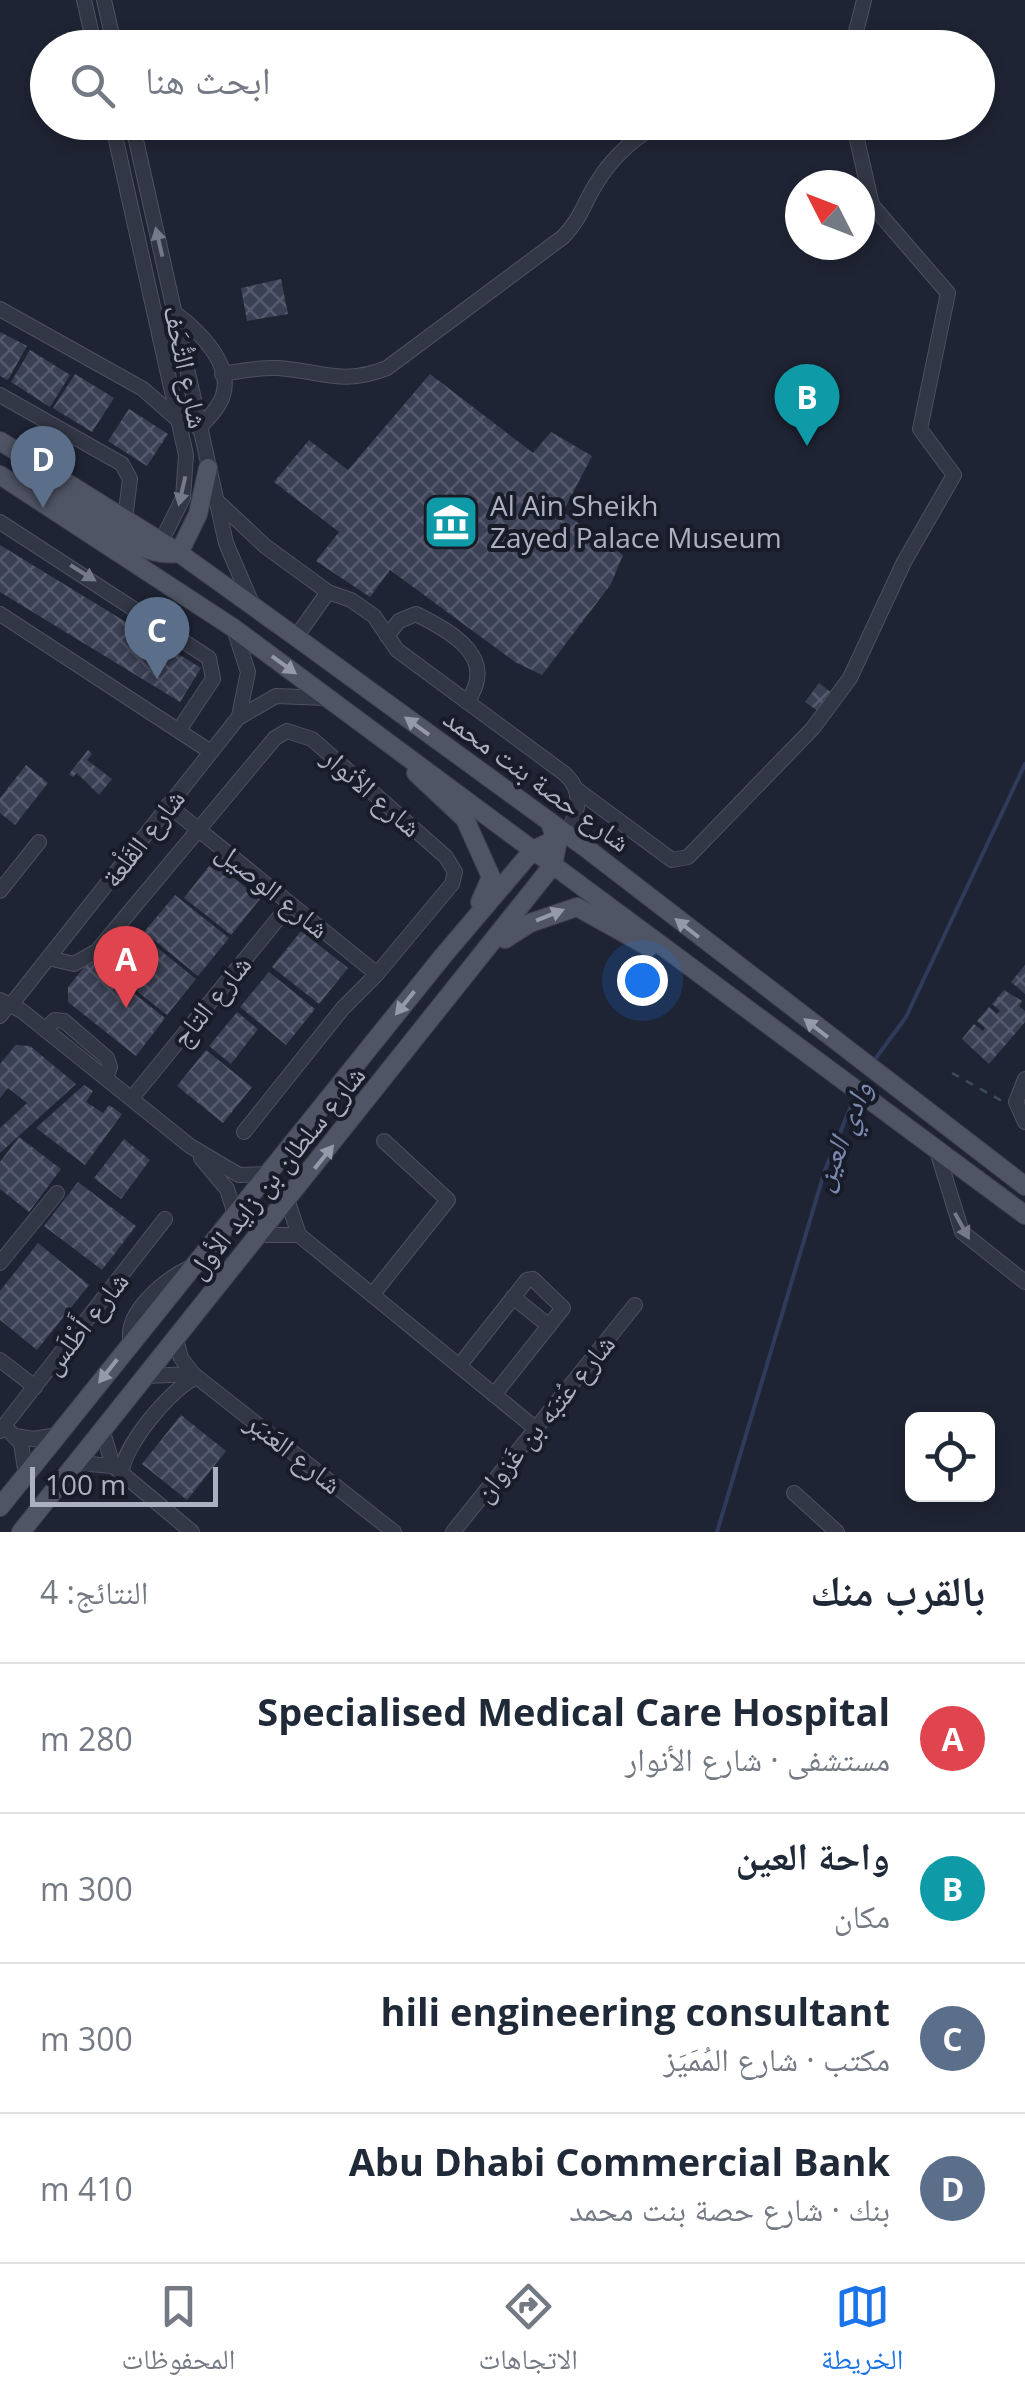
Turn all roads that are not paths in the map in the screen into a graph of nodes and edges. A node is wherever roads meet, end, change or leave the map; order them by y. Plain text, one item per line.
1 (84, 0) edge
2 (104, 0) edge
3 (864, 0) edge
4 (91, 30) edge
5 (110, 30) edge
6 (856, 30) edge
7 (116, 140) edge
8 (136, 140) edge
9 (634, 140) edge
10 (857, 140) edge
11 (0, 308) edge
12 (176, 314) junction
13 (222, 374) junction
14 (169, 375) junction
15 (143, 389) junction
16 (0, 394) edge
17 (180, 424) junction
18 (199, 429) junction
19 (0, 441) edge
20 (208, 468) junction
21 (0, 475) edge
22 (16, 485) junction
23 (218, 502) junction
24 (125, 519) junction
25 (0, 522) edge
26 (158, 548) junction
27 (179, 553) junction
28 (163, 580) junction
29 (328, 592) junction
30 (253, 607) junction
31 (0, 614) edge
32 (232, 627) junction
33 (388, 636) junction
34 (296, 637) junction
35 (334, 702) junction
36 (467, 702) junction
37 (238, 718) junction
38 (179, 730) junction
39 (211, 752) junction
40 (406, 756) junction
41 (576, 789) junction
42 (168, 805) junction
43 (200, 831) junction
44 (558, 831) junction
45 (39, 842) dead end
46 (533, 850) junction
47 (553, 865) junction
48 (0, 891) edge
49 (290, 904) junction
50 (675, 955) junction
51 (443, 956) junction
52 (48, 958) junction
53 (377, 974) junction
54 (450, 998) junction
55 (5, 1006) edge
56 (1025, 1079) edge
57 (132, 1098) junction
58 (1025, 1122) edge
59 (244, 1132) dead end
60 (384, 1141) dead end
61 (190, 1146) junction
62 (934, 1146) junction
63 (268, 1174) junction
64 (1025, 1186) edge
65 (57, 1193) dead end
66 (288, 1202) junction
67 (235, 1214) junction
68 (1025, 1214) edge
69 (165, 1218) dead end
70 (261, 1235) junction
71 (299, 1235) junction
72 (0, 1263) edge
73 (1025, 1282) edge
74 (372, 1295) junction
75 (513, 1297) junction
76 (635, 1305) dead end
77 (549, 1326) junction
78 (176, 1339) junction
79 (0, 1360) edge
80 (459, 1366) junction
81 (146, 1376) junction
82 (195, 1376) junction
83 (35, 1387) junction
84 (494, 1395) junction
85 (535, 1428) junction
86 (7, 1431) edge
87 (102, 1432) junction
88 (58, 1435) junction
89 (77, 1463) junction
90 (118, 1470) junction
91 (26, 1475) junction
92 (794, 1493) dead end
93 (0, 1507) edge
94 (33, 1523) edge
95 (172, 1526) edge
96 (21, 1532) edge
97 (192, 1532) edge
98 (394, 1532) edge
99 (452, 1532) edge
100 (837, 1532) edge

1 - 4 street
2 - 5 street
3 - 6 street
7 - 14 street, شارع التُّحَف
12 -> 8 street, شارع التُّحَف
9 - 13 street
10 - 41 street
11 - 15 street
12 - 13 street
12 - 18 street, شارع التُّحَف
13 - 18 street
14 - 15 street
14 - 17 street, شارع التُّحَف
15 - 17 street
16 - 24 street
17 -> 26 street, شارع التُّحَف
18 - 20 street, شارع التُّحَف
19 - 24 main road, شارع حصة بنت محمد
20 - 23 street, شارع التُّحَف
20 - 27 main road
21 - 22 main road, شارع حصة بنت محمد
22 - 26 main road
22 - 28 main road, شارع حصة بنت محمد
23 - 29 street
23 - 30 street, شارع التُّحَف
24 - 26 main road, شارع حصة بنت محمد
25 -> 38 street
26 - 27 main road, شارع حصة بنت محمد
26 - 28 main road
27 - 30 main road, شارع حصة بنت محمد
28 - 32 main road, شارع حصة بنت محمد
29 - 33 street
29 - 34 street
30 - 34 main road, شارع حصة بنت محمد
31 - 38 street
32 -> 35 main road, شارع حصة بنت محمد
32 - 37 street, شارع القَلْعة
33 - 36 street
33 - 36 street
44 -> 34 main road, شارع حصة بنت محمد
35 - 37 street, شارع القَلْعة
35 - 40 main road, شارع حصة بنت محمد
36 - 41 street
37 - 39 street, شارع القَلْعة
38 - 39 street
39 - 42 street, شارع القَلْعة
40 - 46 main road, شارع حصة بنت محمد
40 - 51 main road
41 - 44 street
42 - 43 street, شارع الوصيل
42 - 52 street, شارع القَلْعة
43 - 49 street, شارع الوصيل
43 - 52 street, شارع الأنوار
43 - 53 street, شارع الأنوار
44 - 46 main road, شارع سلطان بن زايد الأول
44 - 47 main road
64 -> 44 main road, شارع حصة بنت محمد
45 - 48 street
46 - 47 main road, شارع حصة بنت محمد
46 - 51 main road, شارع سلطان بن زايد الأول
47 - 50 main road, شارع حصة بنت محمد
47 - 54 main road, شارع سلطان بن زايد الأول
49 - 53 street, شارع الوصيل
49 - 57 street, شارع التاج
54 -> 50 main road
50 - 62 main road, شارع حصة بنت محمد
51 -> 63 main road, شارع سلطان بن زايد الأول
52 - 55 street, شارع القَلْعة
53 - 59 street, شارع الأنوار
66 -> 54 main road, شارع سلطان بن زايد الأول
55 - 57 street
56 - 58 street
57 - 61 street
60 - 74 street
61 - 63 street
61 - 67 street
62 - 68 main road, شارع حصة بنت محمد
62 -> 73 street
63 - 67 main road, شارع سلطان بن زايد الأول
65 - 72 street
66 - 70 main road, شارع سلطان بن زايد الأول
66 - 71 street
67 -> 88 main road, شارع سلطان بن زايد الأول
69 - 83 street, شارع أَطْلَس
70 - 71 street
70 - 78 main road, شارع سلطان بن زايد الأول
71 - 74 street
74 - 80 street
75 - 77 street
75 - 77 street
75 - 80 street
76 - 85 street, شارع عُتبَه بن غَزوان
77 - 84 street
78 - 81 main road, شارع سلطان بن زايد الأول
78 - 82 street, شارع العَنبَر
79 - 83 street
80 - 84 street
81 - 82 street
81 - 87 main road, شارع سلطان بن زايد الأول
82 - 90 street
82 - 98 street, شارع العَنبَر
83 - 86 street, شارع أَطْلَس
84 - 85 street
85 - 99 street, شارع عُتبَه بن غَزوان
86 - 88 street
86 - 91 street
87 - 89 main road, شارع سلطان بن زايد الأول
87 - 90 street
88 - 91 main road, شارع سلطان بن زايد الأول
89 - 90 street
89 - 94 main road, شارع سلطان بن زايد الأول
90 - 95 street
91 - 93 main road, شارع سلطان بن زايد الأول
92 - 100 street
94 - 96 main road, شارع سلطان بن زايد الأول
95 - 97 street

